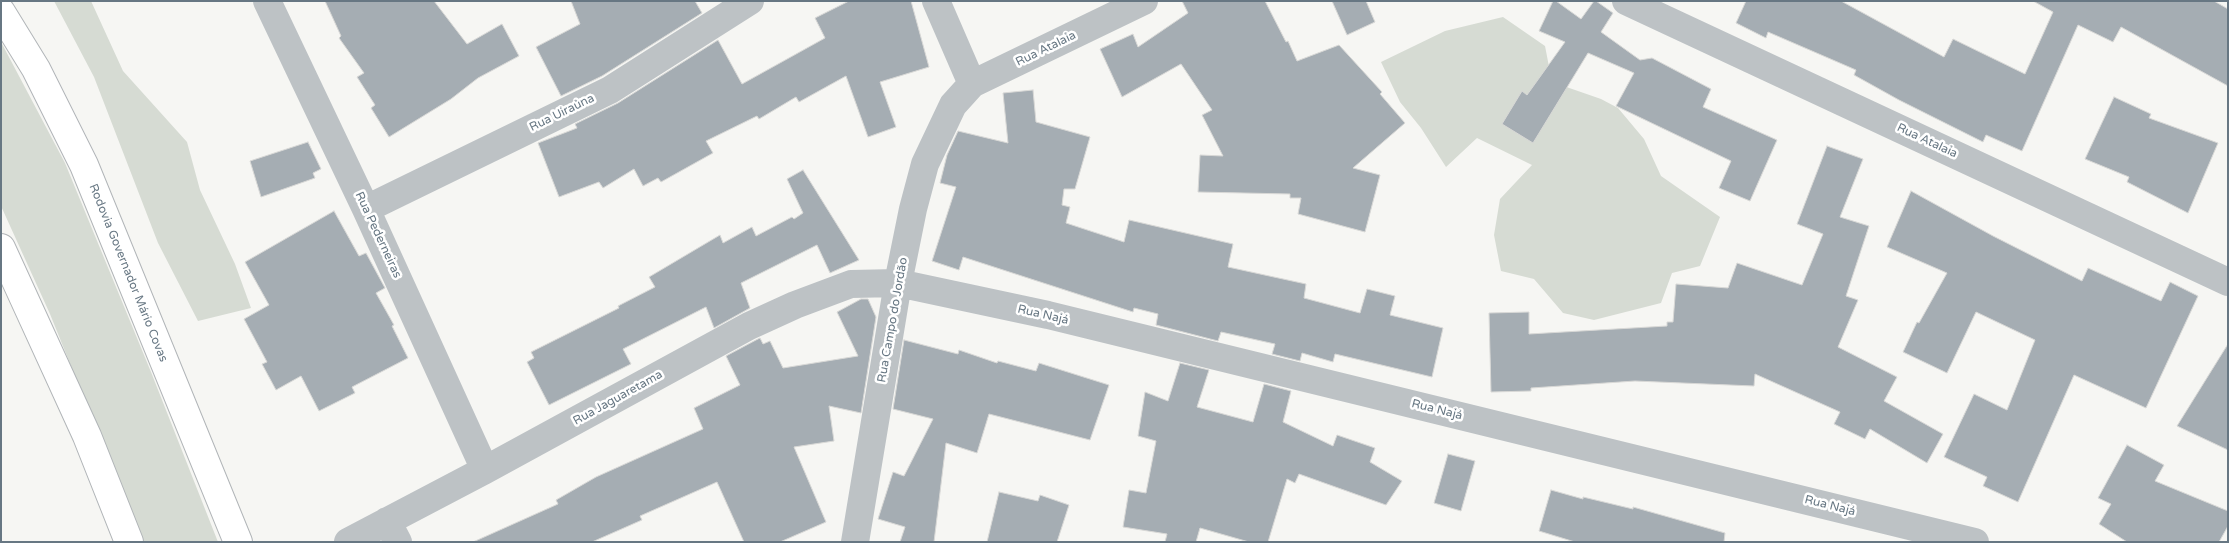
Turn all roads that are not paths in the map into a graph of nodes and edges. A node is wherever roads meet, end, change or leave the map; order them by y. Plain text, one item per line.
1 (267, 1) edge
2 (750, 1) edge
3 (936, 1) edge
4 (1144, 1) edge
5 (1626, 1) edge
6 (1, 12) edge
7 (972, 84) junction
8 (953, 105) joint
9 (366, 209) junction
10 (1, 248) edge
11 (2228, 282) edge
12 (898, 283) junction
13 (485, 470) junction
14 (393, 531) edge
15 (129, 542) edge
16 (238, 542) edge
17 (348, 542) edge
18 (856, 542) edge
19 (1975, 542) edge

1 - 9 street, Rua Pederneiras
2 - 9 street, Rua Uiraúna
3 - 7 street
4 - 7 street, Rua Atalaia
5 - 11 street, Rua Atalaia
6 - 16 highway, Rodovia Governador Mário Covas
7 - 8 street, Rua Atalaia
8 - 12 street, Rua Campo do Jordão
9 - 13 street, Rua Pederneiras
10 - 15 highway
12 - 13 street, Rua Jaguaretama
12 - 18 street, Rua Campo do Jordão
12 - 19 street, Rua Najá
13 - 14 street, Rua Jaguaretama
14 - 17 street, Rua Jaguaretama

